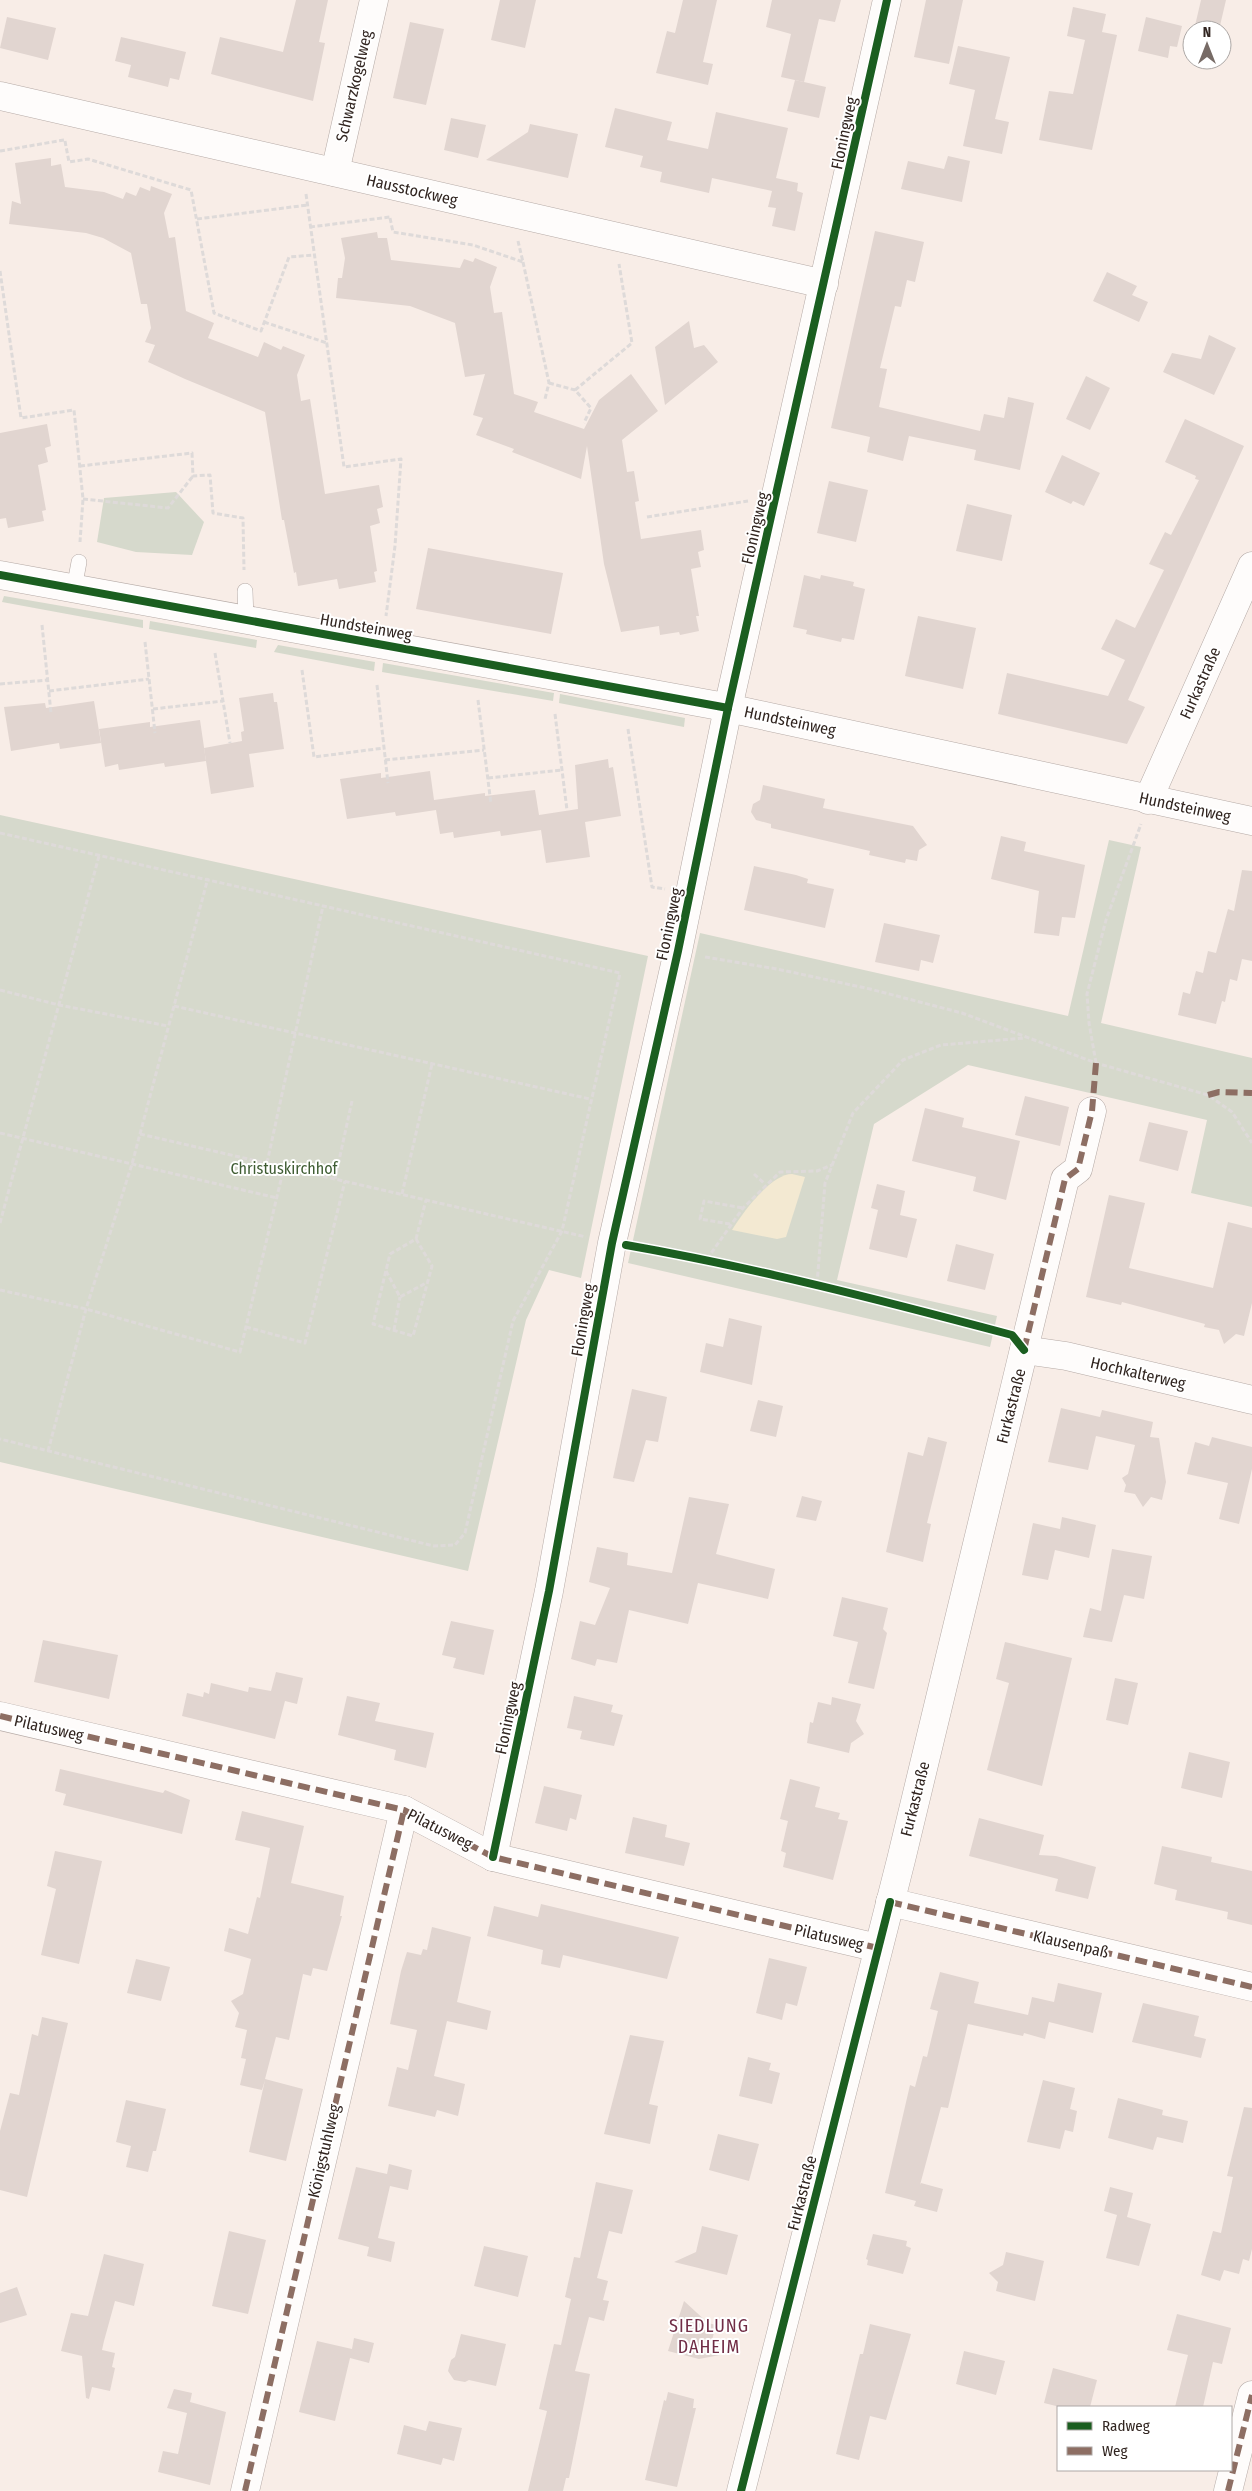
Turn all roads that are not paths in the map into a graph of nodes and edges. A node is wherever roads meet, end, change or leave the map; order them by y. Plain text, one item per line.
1 (374, 0) edge
2 (887, 0) edge
3 (0, 96) edge
4 (334, 172) junction
5 (824, 284) junction
6 (1252, 566) edge
7 (0, 575) edge
8 (245, 591) road end
9 (246, 619) junction
10 (728, 708) junction
11 (1148, 800) junction
12 (1252, 821) edge
13 (1092, 1111) dead end
14 (1024, 1350) junction
15 (1252, 1400) edge
16 (0, 1716) edge
17 (404, 1810) junction
18 (493, 1857) junction
19 (890, 1902) junction
20 (878, 1948) junction
21 (1252, 1987) edge
22 (1252, 2395) edge
23 (245, 2491) edge
24 (741, 2491) edge
25 (1228, 2491) edge

1 - 4 street, Schwarzkogelweg
2 - 5 street, Floningweg
3 - 4 street, Hausstockweg
4 - 5 street, Hausstockweg
5 - 10 street, Floningweg
6 - 11 street, Furkastraße
7 - 9 street, Hundsteinweg
8 - 9 lane
9 - 10 street, Hundsteinweg
10 - 11 street, Hundsteinweg
10 - 18 street, Floningweg
11 - 12 street, Hundsteinweg
13 - 14 street, Furkastraße
14 - 15 street, Hochkalterweg
14 - 19 street, Furkastraße
16 - 17 street, Pilatusweg
17 - 18 street, Pilatusweg
17 - 23 street, Königstuhlweg
18 - 20 street, Pilatusweg
19 - 20 street, Furkastraße
19 - 21 street, Klausenpaß
20 - 24 street, Furkastraße
22 - 25 street

